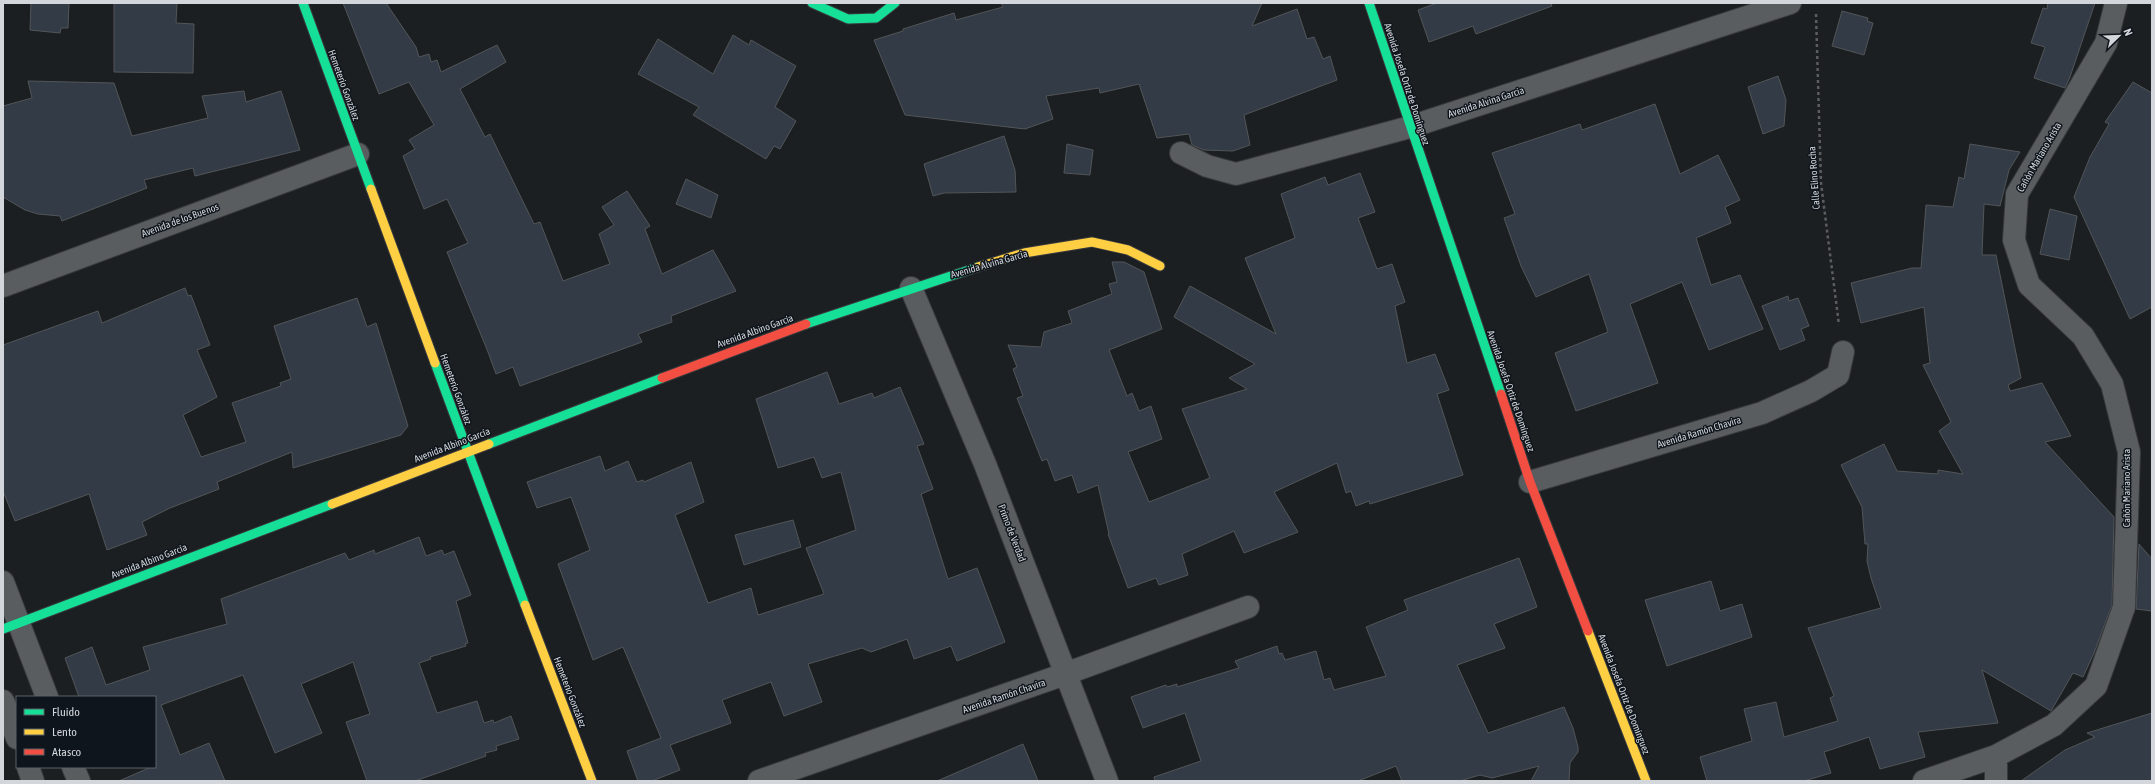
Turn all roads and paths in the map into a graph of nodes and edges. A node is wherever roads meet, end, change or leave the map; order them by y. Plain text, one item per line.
1 (303, 3) edge
2 (812, 3) edge
3 (895, 3) edge
4 (1369, 3) edge
5 (1790, 3) edge
6 (2116, 3) edge
7 (1816, 11) dead end
8 (1410, 127) junction
9 (1181, 153) dead end
10 (358, 154) junction
11 (1160, 266) dead end
12 (3, 286) edge
13 (911, 288) junction
14 (1843, 352) joint
15 (467, 451) junction
16 (1530, 482) junction
17 (3, 582) edge
18 (1248, 607) dead end
19 (11, 626) edge
20 (1065, 674) junction
21 (46, 696) edge
22 (3, 701) edge
23 (16, 735) edge
24 (1996, 756) junction
25 (28, 768) edge
26 (73, 768) edge
27 (33, 781) edge
28 (79, 781) edge
29 (592, 781) edge
30 (759, 781) edge
31 (1107, 781) edge
32 (1646, 781) edge
33 (1924, 781) edge
34 (1996, 781) edge

1 - 10 street, Hemeterio González
2 - 3 street
4 - 8 street, Avenida Josefa Ortiz de Domínguez
5 - 8 street, Avenida Alvina Garcia
6 - 24 street, Cañón Mariano Arista
7 - 14 path, Calle Elino Rocha
8 - 9 street, Avenida Alvina Garcia
8 - 16 street, Avenida Josefa Ortiz de Domínguez
10 - 12 street, Avenida de los Buenos
10 - 15 street, Hemeterio González
11 - 13 street, Avenida Alvina Garcia
13 - 15 street, Avenida Albino García
13 - 20 street, Primo de Verdad
14 - 16 street, Avenida Ramón Chavira
15 - 19 street, Avenida Albino García
15 - 29 street, Hemeterio González
16 - 32 street, Avenida Josefa Ortiz de Domínguez
17 - 19 street
18 - 20 street, Avenida Ramón Chavira
19 - 21 street
20 - 30 street, Avenida Ramón Chavira
20 - 31 street, Primo de Verdad
22 - 23 street
24 - 33 street, Cañón Mariano Arista
24 - 34 street
25 - 27 street
26 - 28 street

